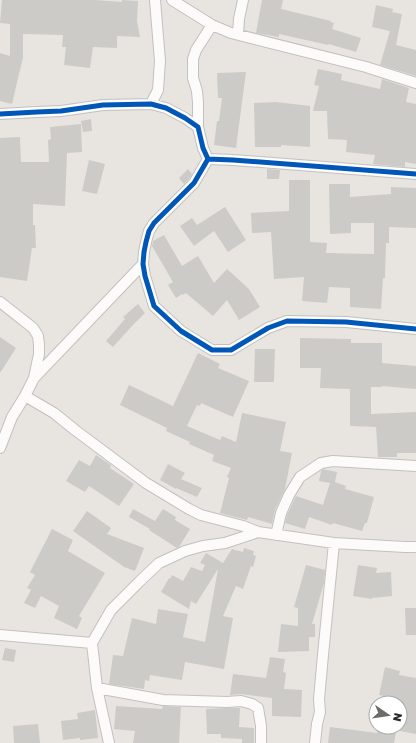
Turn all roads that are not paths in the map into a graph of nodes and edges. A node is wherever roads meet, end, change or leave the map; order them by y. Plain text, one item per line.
1 (155, 0) edge
2 (172, 0) edge
3 (243, 0) edge
4 (212, 25) junction
5 (238, 34) junction
6 (416, 83) edge
7 (151, 104) junction
8 (0, 114) edge
9 (198, 127) junction
10 (208, 159) junction
11 (416, 174) edge
12 (143, 264) junction
13 (0, 302) edge
14 (416, 329) edge
15 (34, 378) junction
16 (25, 396) junction
17 (0, 448) edge
18 (416, 466) edge
19 (258, 532) junction
20 (276, 535) junction
21 (334, 543) junction
22 (416, 547) edge
23 (0, 635) edge
24 (92, 642) junction
25 (97, 688) junction
26 (109, 743) edge
27 (260, 743) edge
28 (315, 743) edge

1 - 7 street
2 - 4 street
3 - 5 street
4 - 5 street
4 - 9 street
5 - 6 street
7 - 8 street
7 - 9 street
9 - 10 street
10 - 11 street
10 - 12 street
12 - 14 street
12 - 15 street
13 - 15 street
15 - 16 street
16 - 17 street
16 - 19 street
18 - 20 street
19 - 20 street
19 - 24 street
20 - 21 street
21 - 22 street
21 - 28 street
23 - 24 street
24 - 25 street
25 - 26 street
25 - 27 street

